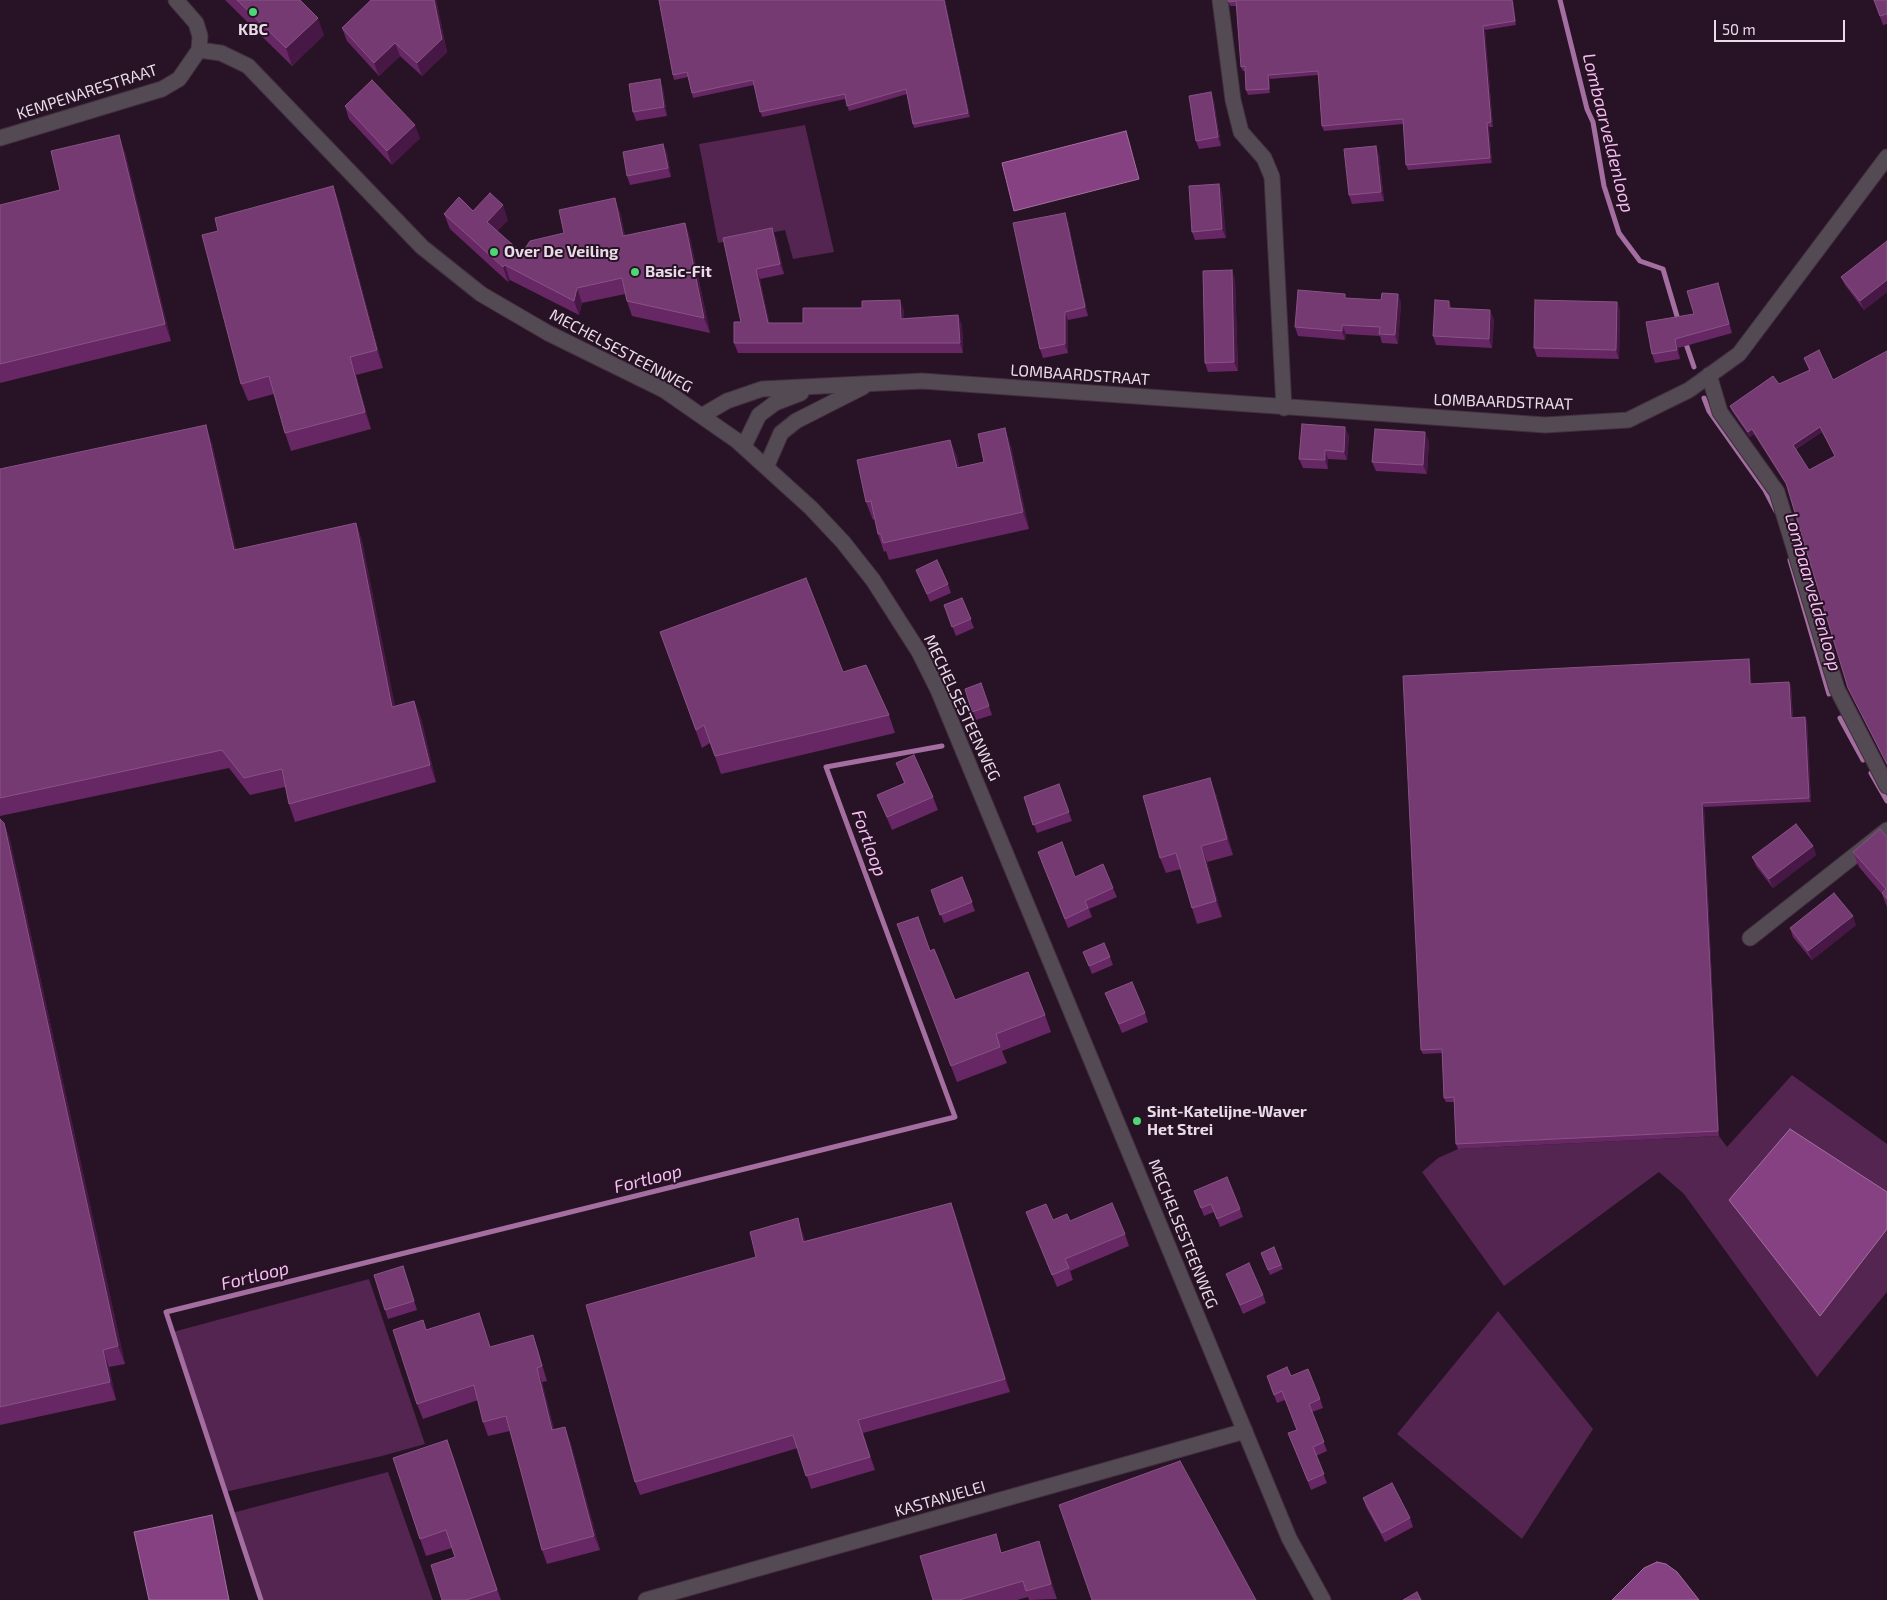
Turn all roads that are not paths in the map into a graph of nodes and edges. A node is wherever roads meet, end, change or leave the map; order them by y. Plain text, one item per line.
1 (176, 0) edge
2 (1220, 0) edge
3 (199, 50) junction
4 (0, 138) edge
5 (1887, 157) edge
6 (1709, 375) junction
7 (873, 382) junction
8 (813, 388) junction
9 (1284, 408) junction
10 (703, 415) junction
11 (744, 446) junction
12 (766, 465) junction
13 (1887, 786) edge
14 (1887, 830) edge
15 (1750, 938) dead end
16 (1245, 1431) junction
17 (646, 1600) edge
18 (1322, 1600) edge

1 - 3 street
2 - 9 street
3 - 4 street, KEMPENARESTRAAT
3 - 10 street, MECHELSESTEENWEG
5 - 6 street, LOMBAARDSTRAAT
6 - 9 street, LOMBAARDSTRAAT
6 - 13 street
7 - 8 street, LOMBAARDSTRAAT
7 - 9 street, LOMBAARDSTRAAT
7 - 12 street, LOMBAARDSTRAAT
8 - 10 street, LOMBAARDSTRAAT
8 - 11 street, LOMBAARDSTRAAT
10 - 11 street, MECHELSESTEENWEG
11 - 12 street, MECHELSESTEENWEG
12 - 16 street, MECHELSESTEENWEG
14 - 15 street
16 - 17 street, KASTANJELEI
16 - 18 street, MECHELSESTEENWEG

